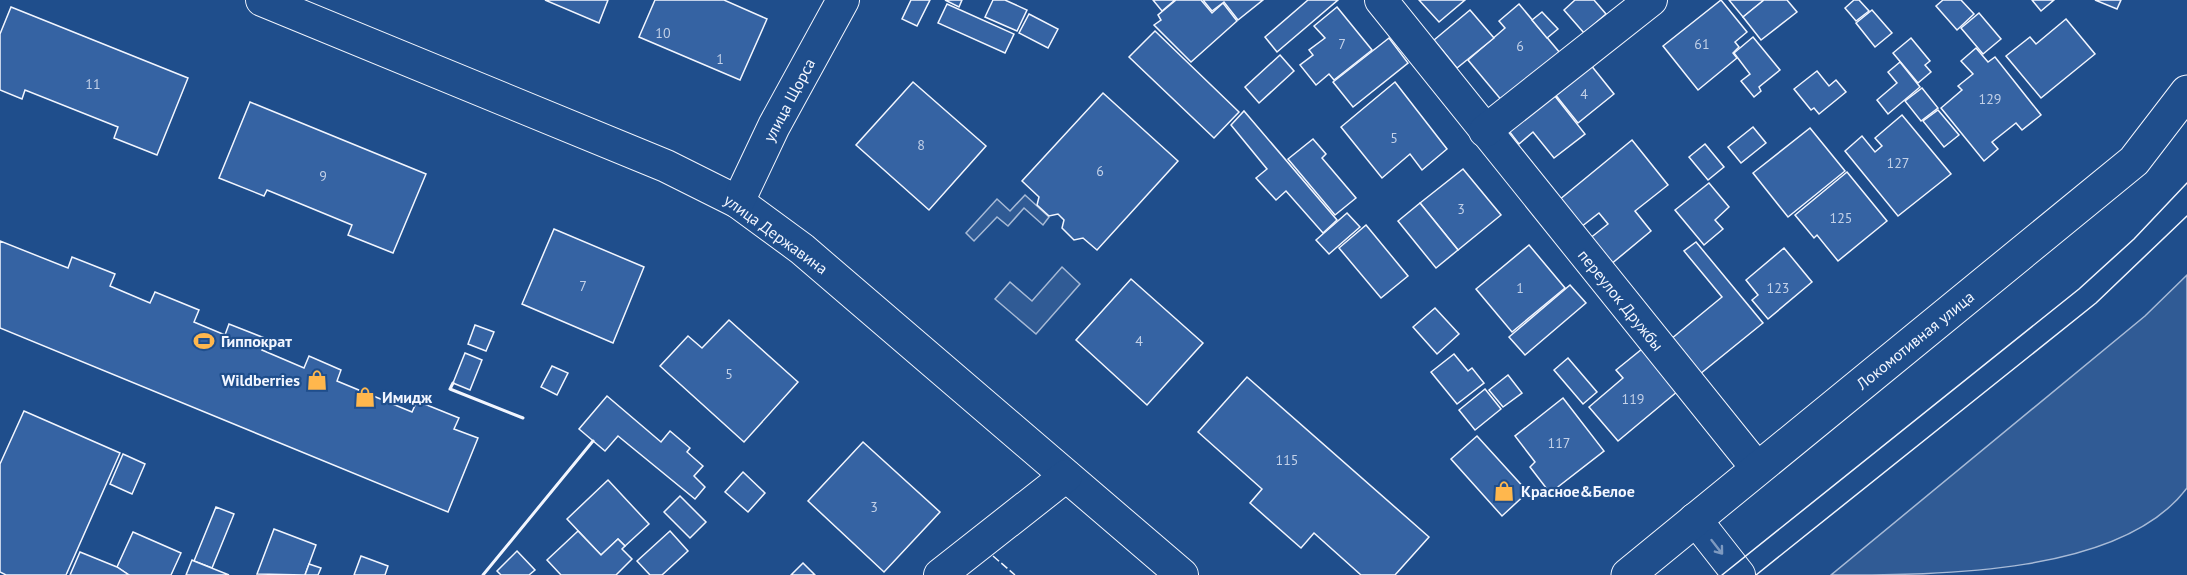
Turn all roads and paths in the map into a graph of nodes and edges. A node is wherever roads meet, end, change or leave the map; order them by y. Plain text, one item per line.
1 (262, 0) edge
2 (843, 0) edge
3 (1381, 0) edge
4 (1651, 0) edge
5 (2187, 92) edge
6 (1485, 131) junction
7 (738, 202) junction
8 (1757, 468) junction
9 (1066, 477) junction
10 (1695, 519) junction
11 (940, 575) edge
12 (1182, 575) edge
13 (1628, 575) edge
14 (1739, 575) edge

1 - 7 street, улица Державина
2 - 7 street, улица Щорса
3 - 6 street, переулок Дружбы
4 - 6 street
5 - 8 main road, Локомотивная улица
6 - 8 street, переулок Дружбы
7 - 9 street, улица Державина
8 - 10 main road, Локомотивная улица
9 - 11 street
9 - 12 street, улица Державина
10 - 13 main road, Локомотивная улица
10 -> 14 street

